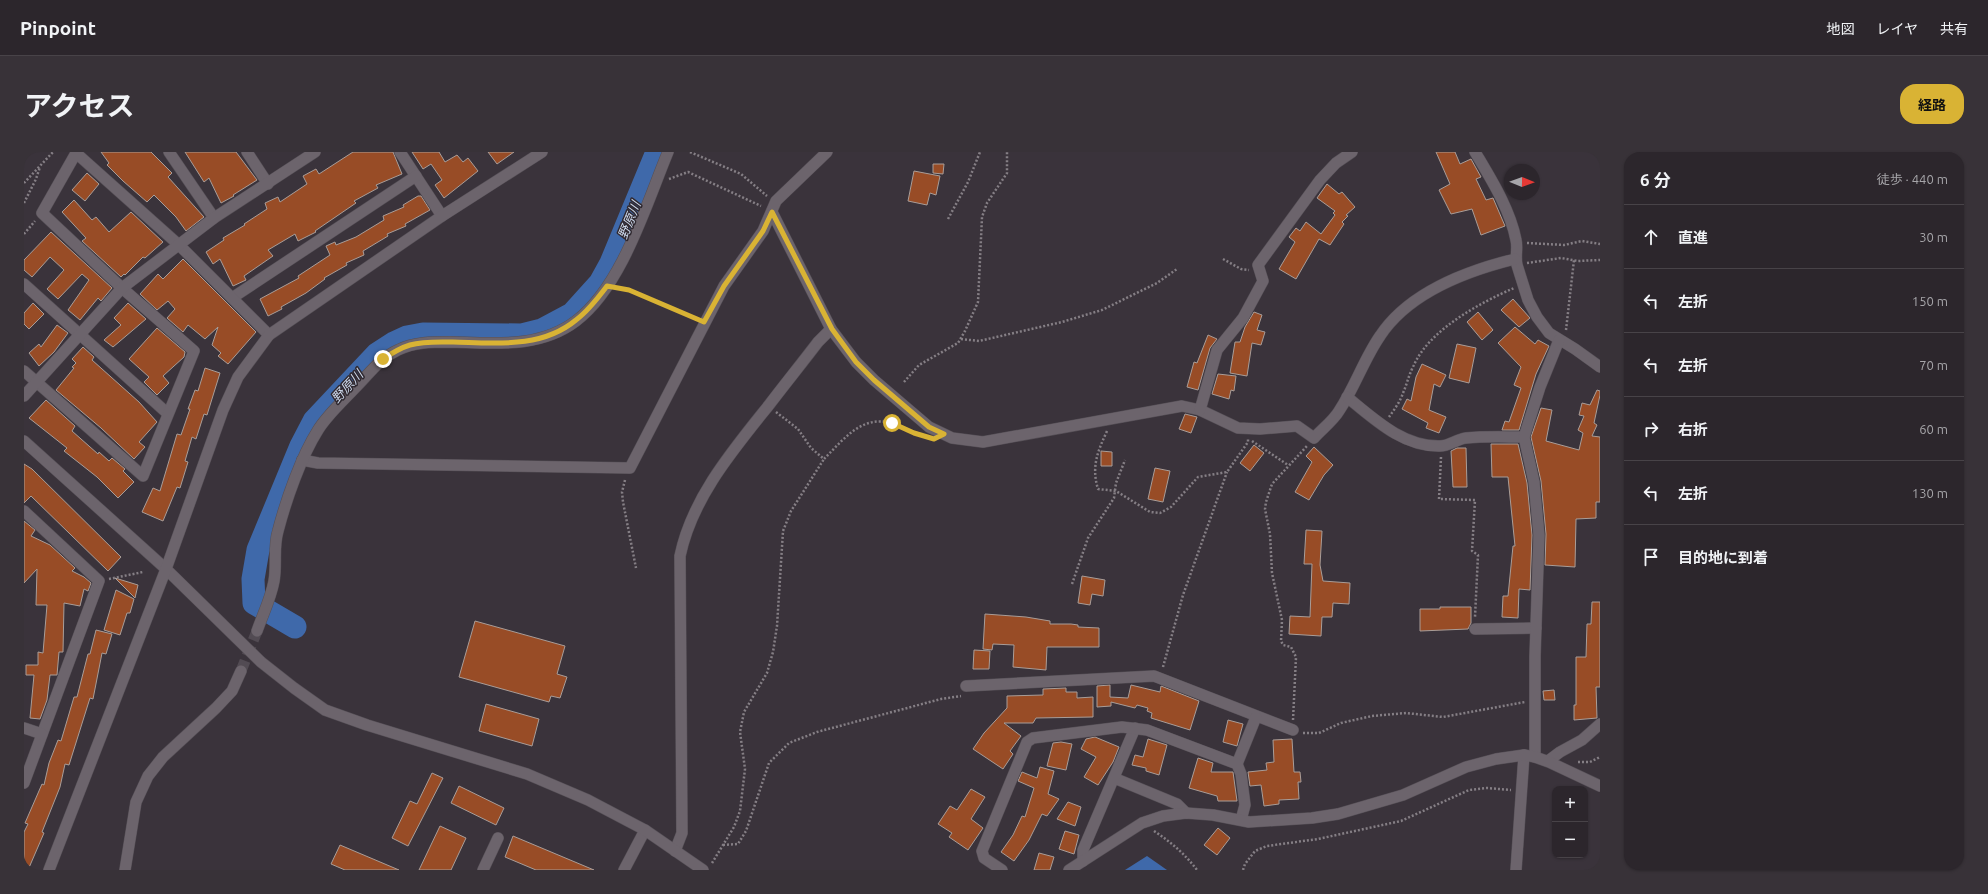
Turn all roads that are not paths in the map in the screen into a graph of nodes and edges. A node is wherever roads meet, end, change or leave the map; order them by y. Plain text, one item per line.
1 (169, 152) edge
2 (247, 152) edge
3 (315, 152) edge
4 (400, 152) edge
5 (542, 152) edge
6 (668, 152) edge
7 (827, 152) edge
8 (1352, 152) edge
9 (1475, 152) edge
10 (416, 176) junction
11 (268, 184) junction
12 (773, 208) junction
13 (442, 216) junction
14 (214, 218) junction
15 (179, 246) junction
16 (1516, 262) junction
17 (24, 284) edge
18 (122, 288) junction
19 (232, 298) junction
20 (832, 329) junction
21 (80, 334) junction
22 (269, 335) junction
23 (1559, 340) junction
24 (1600, 368) edge
25 (24, 371) edge
26 (37, 382) junction
27 (24, 396) edge
28 (1347, 397) junction
29 (1200, 410) junction
30 (167, 414) junction
31 (1524, 437) junction
32 (24, 441) edge
33 (302, 460) junction
34 (24, 511) edge
35 (166, 570) junction
36 (1536, 628) junction
37 (1475, 629) road end
38 (257, 631) tunnel mouth
39 (241, 671) tunnel mouth
40 (966, 686) dead end
41 (1256, 717) junction
42 (1600, 724) edge
43 (24, 728) edge
44 (1135, 728) junction
45 (1293, 730) road end
46 (42, 734) junction
47 (1530, 756) junction
48 (1548, 761) junction
49 (1237, 764) junction
50 (1114, 778) junction
51 (24, 783) edge
52 (1600, 786) edge
53 (1186, 813) junction
54 (1241, 820) junction
55 (645, 830) junction
56 (498, 838) dead end
57 (675, 851) junction
58 (1083, 861) junction
59 (707, 867) edge
60 (49, 870) edge
61 (125, 870) edge
62 (482, 870) edge
63 (624, 870) edge
64 (1002, 870) edge
65 (1069, 870) edge
66 (1516, 870) edge

1 - 14 street
2 - 11 street
3 - 11 street
4 - 10 street
5 - 13 street
6 - 33 street
7 - 12 street
8 - 29 street
9 - 16 street
10 - 13 street
10 - 19 street
11 - 14 street
12 - 20 street
12 - 33 street
13 - 22 street
14 - 15 street
15 - 18 street
15 - 18 street
15 - 19 street
16 - 23 street
16 - 28 street
17 - 21 street
18 - 21 street
18 - 30 street
19 - 22 street
20 - 29 street
20 - 57 street
21 - 26 street
21 - 30 street
22 - 35 street
23 - 24 street
23 - 31 street
25 - 26 street
26 - 27 street
26 - 30 street
28 - 29 street
28 - 31 street
31 - 36 street
32 - 35 street
33 - 38 street
34 - 46 street
35 - 55 street
35 - 60 street
36 - 37 street
36 - 47 street
39 - 61 street
40 - 41 street
41 - 45 street
41 - 49 street
42 - 48 street
43 - 46 street
44 - 49 street
44 - 50 street
44 - 64 street
46 - 51 street
47 - 48 street
47 - 54 street
47 - 66 street
48 - 52 street
49 - 54 street
50 - 53 street
50 - 58 street
53 - 54 street
53 - 58 street
55 - 57 street
55 - 63 street
56 - 62 street
57 - 59 street
58 - 65 street

